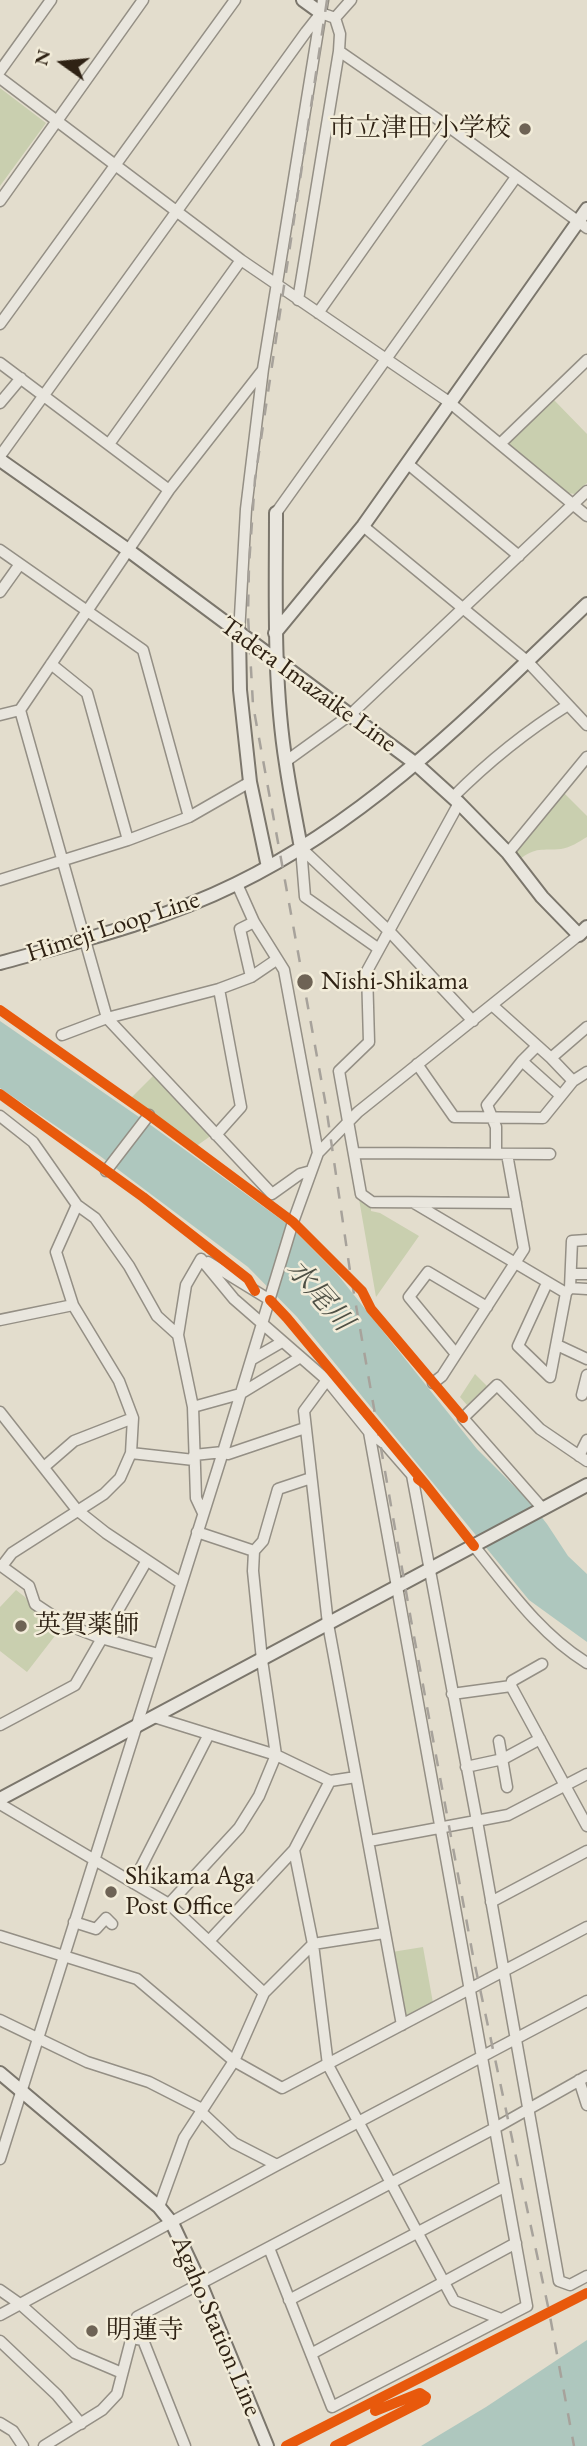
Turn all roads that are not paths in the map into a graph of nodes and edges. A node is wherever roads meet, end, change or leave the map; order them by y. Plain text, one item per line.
1 (51, 0) edge
2 (143, 0) edge
3 (235, 0) edge
4 (303, 0) edge
5 (351, 0) edge
6 (322, 7) edge
7 (335, 18) junction
8 (338, 51) junction
9 (0, 71) edge
10 (0, 78) edge
11 (56, 121) junction
12 (449, 127) junction
13 (116, 166) junction
14 (516, 177) junction
15 (0, 201) edge
16 (587, 209) edge
17 (176, 211) junction
18 (582, 224) edge
19 (241, 260) junction
20 (276, 284) junction
21 (298, 300) junction
22 (318, 313) junction
23 (0, 324) edge
24 (386, 359) junction
25 (587, 360) edge
26 (0, 363) edge
27 (263, 369) junction
28 (21, 378) junction
29 (44, 395) junction
30 (449, 402) junction
31 (0, 404) edge
32 (501, 443) junction
33 (108, 444) junction
34 (0, 458) edge
35 (408, 464) junction
36 (169, 490) junction
37 (587, 491) edge
38 (573, 504) junction
39 (276, 513) joint
40 (587, 516) edge
41 (363, 526) junction
42 (0, 550) edge
43 (128, 550) junction
44 (519, 556) junction
45 (20, 564) junction
46 (0, 592) edge
47 (587, 604) edge
48 (464, 608) junction
49 (87, 612) junction
50 (275, 633) junction
51 (239, 634) junction
52 (527, 661) junction
53 (278, 663) junction
54 (51, 664) junction
55 (568, 705) junction
56 (20, 710) junction
57 (0, 715) edge
58 (350, 715) junction
59 (587, 725) edge
60 (587, 757) edge
61 (285, 762) junction
62 (416, 764) junction
63 (250, 782) junction
64 (456, 800) junction
65 (189, 817) junction
66 (128, 839) junction
67 (301, 848) junction
68 (508, 853) junction
69 (62, 862) junction
70 (268, 867) junction
71 (0, 880) edge
72 (237, 884) junction
73 (254, 922) junction
74 (583, 931) edge
75 (390, 932) junction
76 (85, 940) junction
77 (379, 949) junction
78 (276, 960) junction
79 (0, 963) edge
80 (251, 977) junction
81 (219, 989) junction
82 (492, 1005) junction
83 (107, 1018) junction
84 (473, 1021) junction
85 (587, 1027) edge
86 (62, 1035) dead end
87 (536, 1047) junction
88 (551, 1058) junction
89 (522, 1061) junction
90 (418, 1064) junction
91 (587, 1072) edge
92 (573, 1081) junction
93 (561, 1096) junction
94 (149, 1115) dead end
95 (0, 1116) edge
96 (492, 1116) junction
97 (347, 1122) junction
98 (216, 1135) junction
99 (318, 1153) junction
100 (355, 1153) junction
101 (502, 1153) junction
102 (550, 1154) dead end
103 (106, 1171) dead end
104 (311, 1171) junction
105 (414, 1203) junction
106 (516, 1203) junction
107 (77, 1205) junction
108 (587, 1240) edge
109 (201, 1259) junction
110 (516, 1264) junction
111 (573, 1274) junction
112 (587, 1274) edge
113 (547, 1283) junction
114 (587, 1289) edge
115 (568, 1291) junction
116 (270, 1300) junction
117 (73, 1305) junction
118 (487, 1307) junction
119 (0, 1320) edge
120 (262, 1325) junction
121 (178, 1335) junction
122 (282, 1342) junction
123 (557, 1345) junction
124 (456, 1354) junction
125 (299, 1357) junction
126 (587, 1359) edge
127 (251, 1360) junction
128 (587, 1375) edge
129 (327, 1380) junction
130 (433, 1383) dead end
131 (240, 1394) junction
132 (582, 1395) dead end
133 (193, 1407) junction
134 (0, 1412) edge
135 (133, 1419) junction
136 (305, 1428) junction
137 (369, 1432) junction
138 (587, 1440) edge
139 (223, 1452) junction
140 (131, 1453) junction
141 (194, 1458) junction
142 (583, 1458) edge
143 (44, 1468) junction
144 (311, 1478) junction
145 (587, 1485) edge
146 (547, 1507) junction
147 (77, 1510) junction
148 (203, 1513) junction
149 (197, 1532) junction
150 (474, 1546) junction
151 (254, 1551) junction
152 (146, 1562) junction
153 (4, 1567) edge
154 (429, 1569) junction
155 (0, 1580) edge
156 (181, 1583) junction
157 (396, 1587) junction
158 (328, 1625) junction
159 (102, 1638) junction
160 (159, 1654) junction
161 (262, 1660) junction
162 (587, 1663) edge
163 (542, 1664) dead end
164 (511, 1686) junction
165 (452, 1694) junction
166 (154, 1717) junction
167 (0, 1725) edge
168 (136, 1726) junction
169 (209, 1734) junction
170 (540, 1739) junction
171 (499, 1741) dead end
172 (276, 1755) junction
173 (503, 1759) junction
174 (466, 1767) junction
175 (587, 1774) edge
176 (356, 1777) junction
177 (330, 1781) junction
178 (566, 1786) junction
179 (507, 1787) dead end
180 (1, 1798) edge
181 (477, 1821) junction
182 (587, 1826) edge
183 (439, 1829) junction
184 (369, 1841) junction
185 (294, 1850) junction
186 (587, 1851) edge
187 (93, 1858) junction
188 (133, 1883) junction
189 (491, 1902) junction
190 (169, 1904) junction
191 (74, 1922) junction
192 (112, 1924) dead end
193 (587, 1927) edge
194 (384, 1933) junction
195 (0, 1936) edge
196 (209, 1941) junction
197 (313, 1944) junction
198 (64, 1955) junction
199 (503, 1971) junction
200 (468, 1991) junction
201 (264, 1993) junction
202 (587, 2001) edge
203 (0, 2020) edge
204 (402, 2025) junction
205 (38, 2039) junction
206 (516, 2040) junction
207 (482, 2057) junction
208 (234, 2061) junction
209 (328, 2065) junction
210 (0, 2073) edge
211 (583, 2078) edge
212 (22, 2091) junction
213 (587, 2105) edge
214 (528, 2109) junction
215 (201, 2110) junction
216 (358, 2122) junction
217 (495, 2128) junction
218 (0, 2160) edge
219 (277, 2165) junction
220 (391, 2182) junction
221 (504, 2187) junction
222 (159, 2207) junction
223 (172, 2223) junction
224 (417, 2232) junction
225 (516, 2243) junction
226 (269, 2248) junction
227 (587, 2276) edge
228 (444, 2281) junction
229 (201, 2285) junction
230 (0, 2290) edge
231 (289, 2300) junction
232 (20, 2304) junction
233 (0, 2315) edge
234 (500, 2319) junction
235 (132, 2338) junction
236 (0, 2341) edge
237 (310, 2354) junction
238 (122, 2372) junction
239 (0, 2423) edge
240 (81, 2424) junction
241 (23, 2446) edge
242 (44, 2446) edge
243 (185, 2446) edge
244 (267, 2446) edge

1 - 9 street
2 - 11 street
3 - 13 street
4 - 6 main road
5 - 7 street
6 - 7 street
6 - 17 street
6 - 20 street
7 - 8 street
8 - 12 street
8 - 21 street
10 - 11 street
11 - 13 street
11 - 15 street
12 - 14 street
12 - 22 street
13 - 17 street
13 - 23 street
14 - 18 street
14 - 24 street
16 - 18 main road
17 - 19 street
17 - 29 street
18 - 30 main road
19 - 20 street
19 - 33 street
20 - 21 street
20 - 27 street
21 - 22 street
22 - 24 street
24 - 30 street
24 - 39 street
25 - 32 street
26 - 28 street
27 - 36 street
27 - 51 street
28 - 29 street
28 - 31 street
29 - 33 street
29 - 34 street
30 - 32 street
30 - 35 main road
32 - 38 street
33 - 36 street
34 - 43 main road, Tadera Imazaike Line
35 - 41 main road
35 - 44 street
36 - 43 street
37 - 38 street
38 - 40 street
38 - 44 street
39 - 50 main road
41 - 48 street
41 - 50 main road
42 - 45 street
43 - 49 street
43 - 51 main road, Tadera Imazaike Line
44 - 48 street
45 - 46 street
45 - 49 street
47 - 52 main road, Himeji Loop Line
48 - 52 street
48 - 58 street
49 - 54 street
49 - 65 street
50 - 53 main road
51 - 53 main road, Tadera Imazaike Line
51 - 63 main road
52 - 55 street
52 - 62 main road, Himeji Loop Line
53 - 58 main road, Tadera Imazaike Line
53 - 61 main road
54 - 56 street
54 - 66 street
55 - 59 street
55 - 64 street
56 - 57 street
56 - 69 street
58 - 61 street
58 - 62 main road, Tadera Imazaike Line
60 - 68 street
61 - 67 main road
62 - 64 main road, Tadera Imazaike Line
62 - 67 main road, Himeji Loop Line
63 - 65 street
63 - 70 main road
64 - 68 main road, Tadera Imazaike Line
64 - 75 street
65 - 66 street
66 - 69 street
67 - 70 main road, Himeji Loop Line
67 - 75 street
67 - 77 street
68 - 74 main road, Tadera Imazaike Line
69 - 71 street
69 - 76 street
70 - 72 main road, Himeji Loop Line
72 - 73 street
72 - 76 main road, Himeji Loop Line
73 - 78 street
73 - 80 street
74 - 82 street
75 - 77 street
75 - 84 street
76 - 79 main road, Himeji Loop Line
76 - 83 street
77 - 97 street
78 - 80 street
78 - 99 street
80 - 81 street
81 - 83 street
81 - 98 street
82 - 84 street
82 - 87 street
83 - 86 street
83 - 98 street
84 - 90 street
85 - 88 street
87 - 88 street
87 - 89 street
88 - 92 street
89 - 93 street
89 - 96 street
90 - 96 street
90 - 97 street
91 - 92 street
92 - 93 street
93 - 96 street
94 - 103 street
95 - 107 street
96 - 101 street
97 - 99 street
97 - 100 street
98 - 104 street
99 - 104 street
100 - 101 street
100 - 105 street
101 - 102 street
101 - 106 street
104 - 116 street
105 - 106 street
105 - 110 street
106 - 110 street
107 - 117 street
107 - 121 street
108 - 111 street
109 - 116 street
109 - 120 street
109 - 121 street
110 - 113 street
110 - 118 street
111 - 112 street
111 - 115 street
113 - 115 street
113 - 123 street
114 - 115 street
115 - 123 street
116 - 120 street
117 - 119 street
117 - 135 street
118 - 124 street
118 - 124 street
120 - 122 street
120 - 127 street
121 - 133 street
122 - 125 street
122 - 127 street
123 - 126 street
124 - 130 street
125 - 129 street
125 - 131 street
127 - 131 street
128 - 132 street
129 - 136 street
129 - 137 street
131 - 133 street
131 - 139 street
133 - 141 street
134 - 143 street
135 - 140 street
135 - 143 street
136 - 139 street
136 - 144 street
137 - 154 street
137 - 157 street
138 - 142 street
139 - 141 street
139 - 148 street
140 - 141 street
140 - 147 street
141 - 148 street
142 - 146 street
143 - 147 street
144 - 151 street
144 - 158 street
145 - 146 main road
146 - 150 main road
147 - 152 street
147 - 153 street
148 - 149 street
149 - 151 street
149 - 156 street
150 - 154 main road
150 - 162 street
151 - 161 street
152 - 156 street
152 - 159 street
153 - 155 street
153 - 159 street
154 - 157 main road
154 - 165 street
156 - 160 street
157 - 158 main road
157 - 183 street
158 - 161 main road
158 - 176 street
159 - 160 street
159 - 167 street
160 - 168 street
161 - 166 main road
161 - 172 street
163 - 164 street
164 - 165 street
164 - 170 street
165 - 174 street
166 - 168 main road
166 - 169 street
168 - 180 main road
168 - 187 street
169 - 172 street
169 - 188 street
170 - 173 street
170 - 178 street
171 - 173 street
172 - 177 street
172 - 190 street
173 - 174 street
173 - 179 street
174 - 181 street
175 - 178 street
176 - 177 street
176 - 184 street
177 - 185 street
178 - 181 street
178 - 182 street
180 - 187 street
181 - 183 street
181 - 189 street
183 - 184 street
183 - 200 street
184 - 194 street
185 - 196 street
185 - 197 street
186 - 189 street
187 - 188 street
187 - 191 street
188 - 190 street
189 - 199 street
190 - 196 street
191 - 192 street
191 - 198 street
193 - 199 street
194 - 197 street
194 - 204 street
195 - 198 street
196 - 201 street
197 - 201 street
197 - 209 street
198 - 205 street
198 - 208 street
199 - 200 street
199 - 206 street
200 - 204 street
200 - 207 street
201 - 208 street
202 - 206 street
203 - 205 street
204 - 209 street
205 - 212 street
205 - 215 street
206 - 207 street
206 - 214 street
207 - 216 street
207 - 217 street
208 - 209 street
208 - 215 street
209 - 216 street
210 - 212 main road, Agaho Station Line
211 - 213 street
211 - 214 street
212 - 218 street
212 - 222 main road, Agaho Station Line
214 - 217 street
214 - 227 street
215 - 219 street
215 - 222 street
216 - 219 street
216 - 220 street
217 - 220 street
217 - 221 street
219 - 223 street
220 - 224 street
220 - 226 street
221 - 224 street
221 - 225 street
222 - 223 main road, Agaho Station Line
223 - 229 main road, Agaho Station Line
223 - 232 street
224 - 228 street
224 - 231 street
225 - 228 street
225 - 234 street
226 - 229 street
226 - 231 street
228 - 234 street
228 - 237 street
229 - 235 street
229 - 244 main road, Agaho Station Line
230 - 232 street
231 - 237 street
232 - 233 street
232 - 238 street
234 - 237 street
235 - 238 street
235 - 243 street
236 - 240 street
238 - 240 street
239 - 241 street
240 - 242 street

